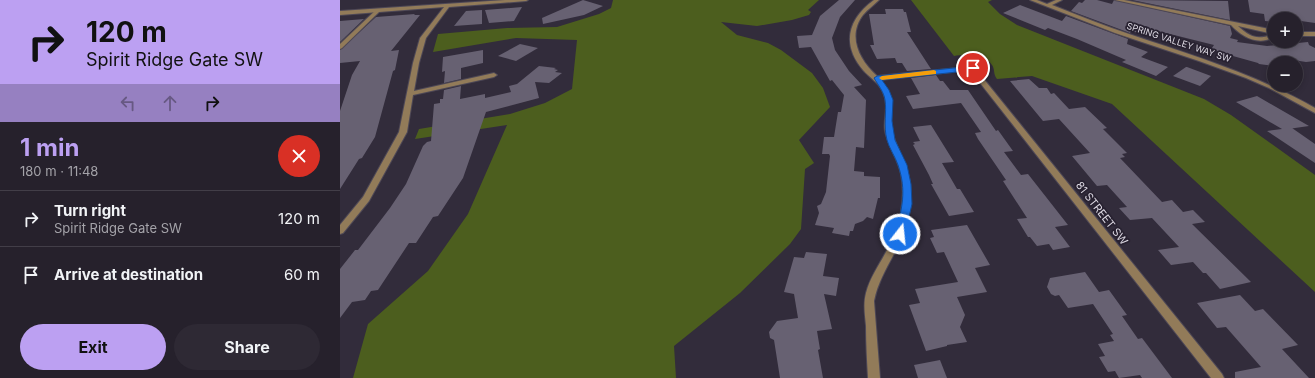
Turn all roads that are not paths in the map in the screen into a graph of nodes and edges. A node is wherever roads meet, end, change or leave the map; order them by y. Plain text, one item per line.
1 (526, 0) edge
2 (877, 0) edge
3 (1032, 0) edge
4 (1060, 0) edge
5 (1117, 0) edge
6 (1048, 5) junction
7 (447, 6) junction
8 (377, 11) junction
9 (340, 13) edge
10 (1233, 24) junction
11 (1267, 31) edge
12 (1303, 34) edge
13 (1315, 34) edge
14 (1267, 39) edge
15 (340, 47) edge
16 (494, 76) dead end
17 (877, 78) junction
18 (412, 94) junction
19 (1315, 111) edge
20 (340, 231) edge
21 (874, 378) edge
22 (1218, 378) edge

1 - 7 street
2 - 17 street
3 - 6 street, SPRING VALLEY WAY SW
4 - 6 street
5 - 10 street
6 - 19 street, SPRING VALLEY WAY SW
7 - 8 street
7 - 18 street
8 - 9 street
8 - 15 street
10 - 11 street
10 - 14 street
12 - 13 street
16 - 18 street
17 - 21 street
17 - 22 street, 81 STREET SW
18 - 20 street

